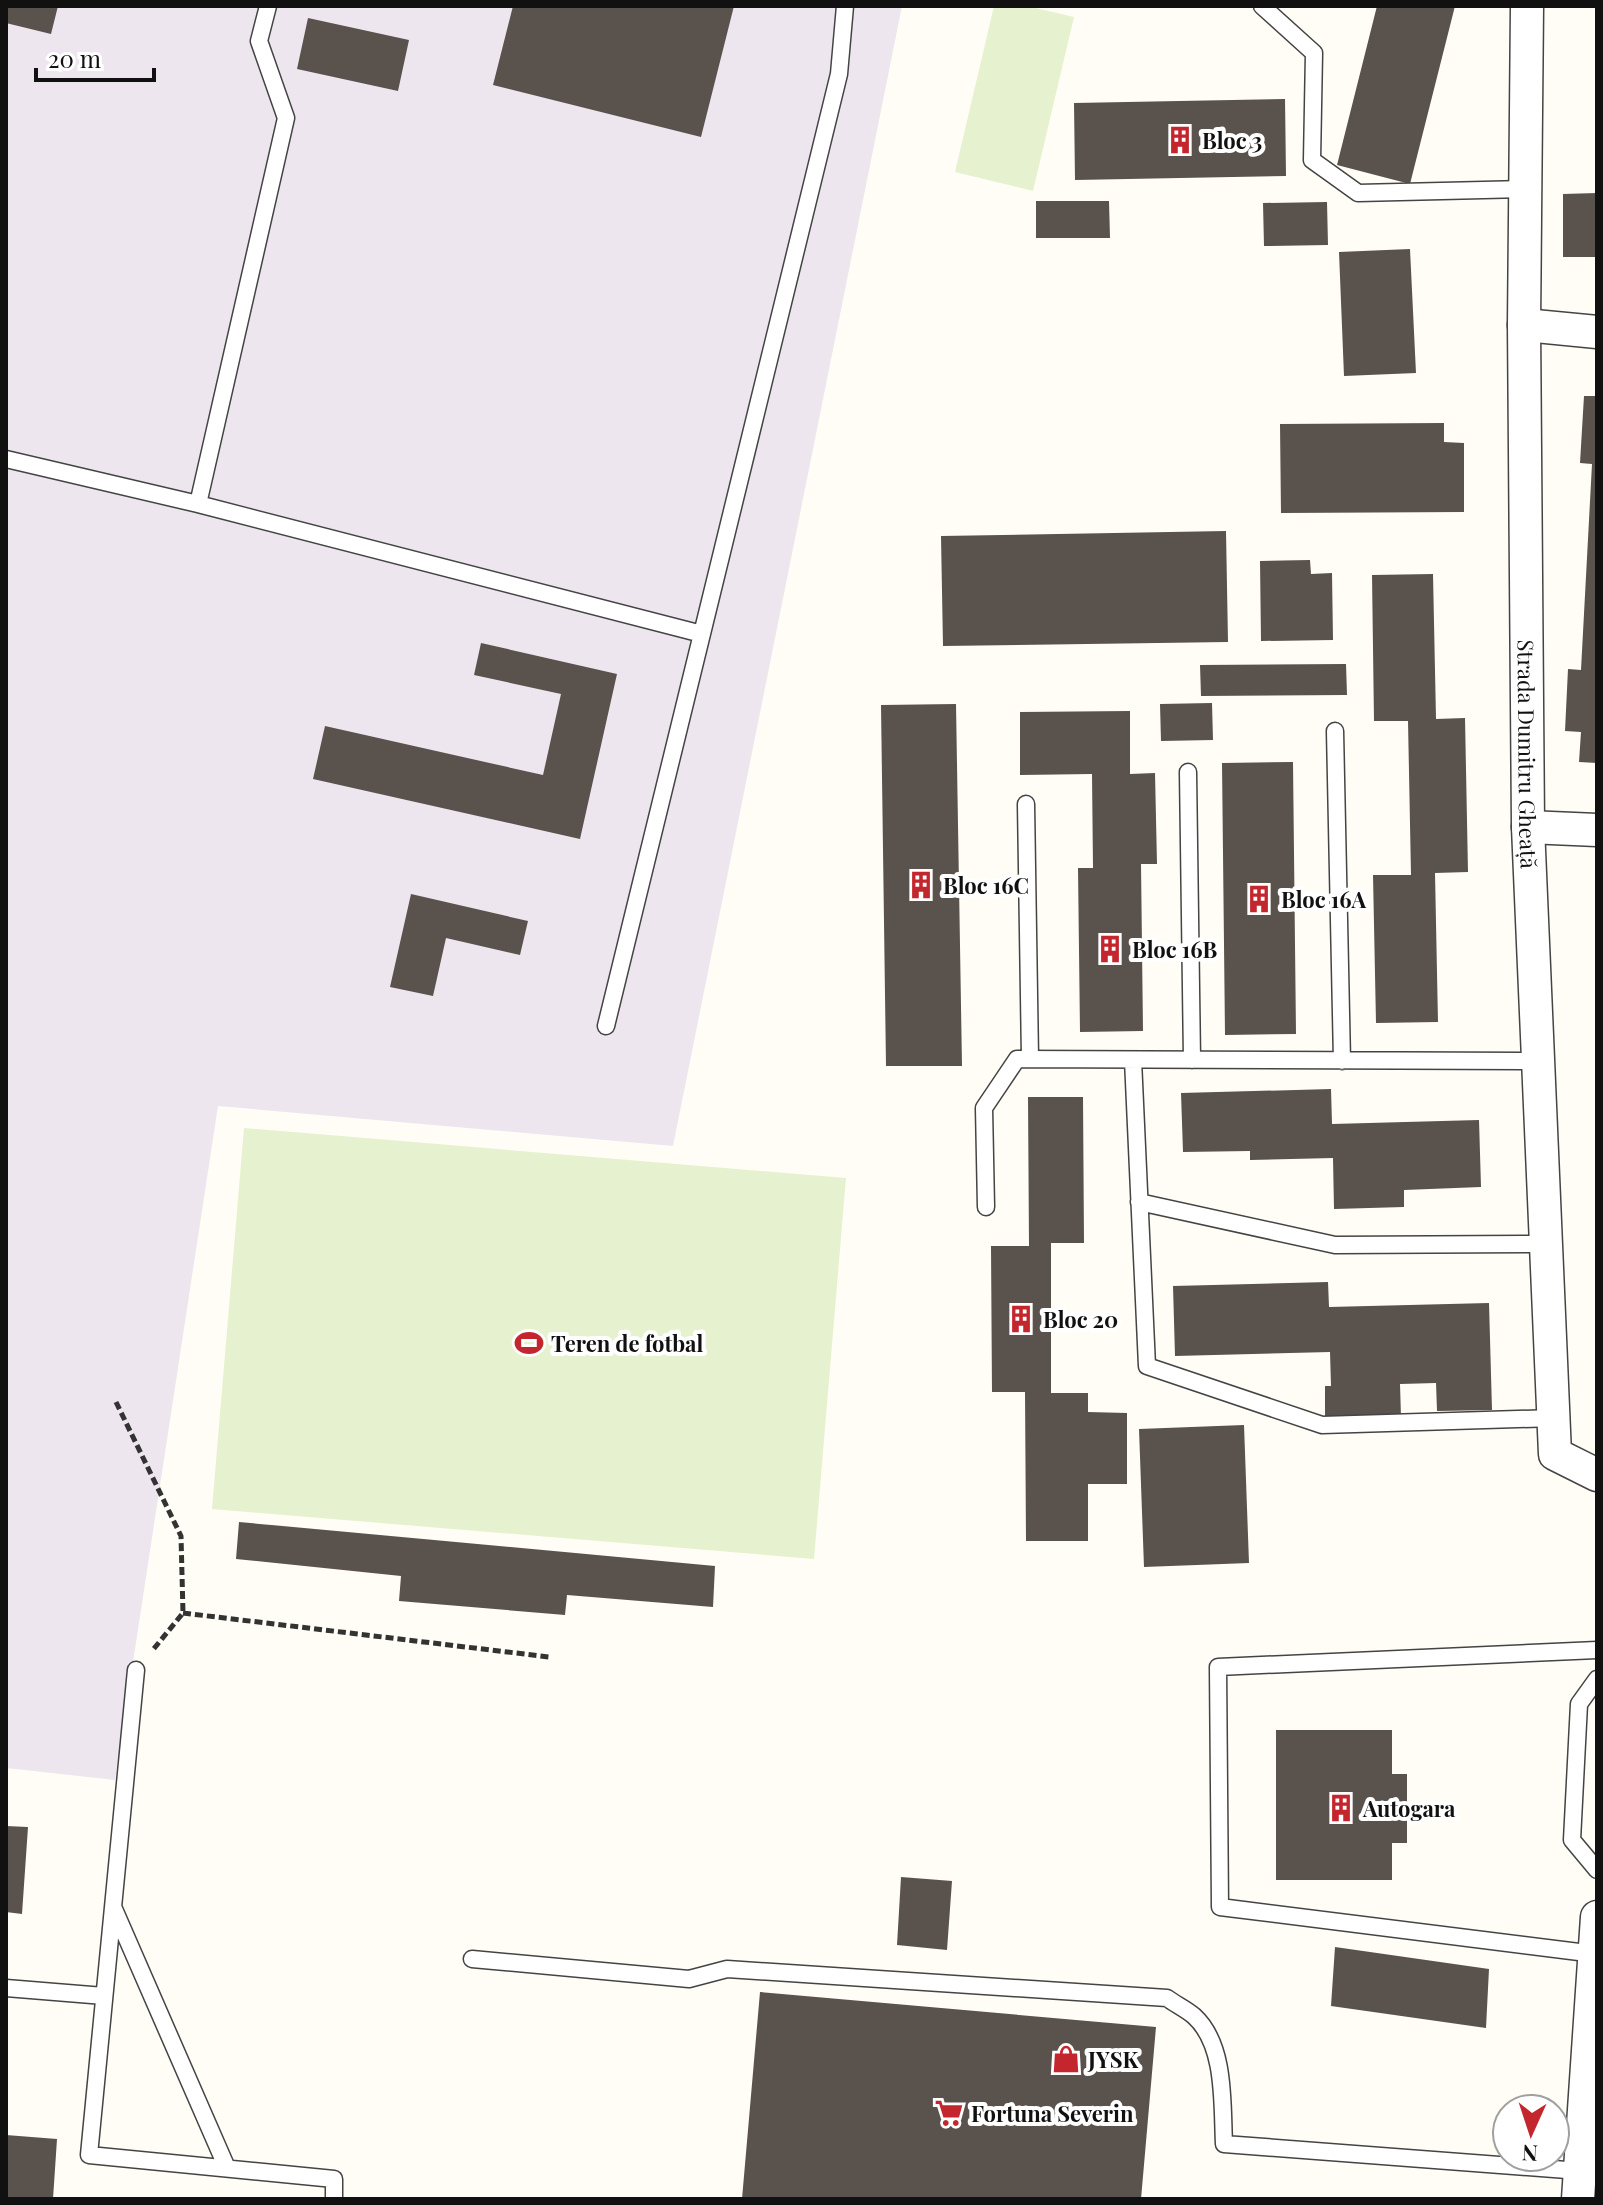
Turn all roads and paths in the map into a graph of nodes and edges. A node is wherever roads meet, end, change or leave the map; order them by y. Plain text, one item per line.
1 (268, 6) edge
2 (845, 6) edge
3 (1262, 6) edge
4 (1527, 6) edge
5 (1525, 189) junction
6 (1524, 325) junction
7 (1597, 332) edge
8 (6, 459) edge
9 (198, 504) junction
10 (702, 634) junction
11 (1335, 731) dead end
12 (1188, 772) dead end
13 (1026, 804) dead end
14 (1528, 827) junction
15 (1597, 830) edge
16 (606, 1026) dead end
17 (1030, 1059) junction
18 (1133, 1060) junction
19 (1192, 1060) junction
20 (1342, 1061) junction
21 (1538, 1061) junction
22 (1139, 1202) junction
23 (986, 1207) dead end
24 (1546, 1244) junction
25 (116, 1402) dead end
26 (1554, 1418) junction
27 (1597, 1475) edge
28 (183, 1613) junction
29 (1597, 1650) edge
30 (549, 1657) dead end
31 (136, 1670) joint
32 (1597, 1679) edge
33 (1597, 1870) edge
34 (113, 1907) junction
35 (1597, 1917) edge
36 (1595, 1954) junction
37 (472, 1959) dead end
38 (6, 1988) edge
39 (104, 1996) junction
40 (1593, 2045) edge
41 (227, 2168) junction
42 (1579, 2185) edge
43 (334, 2199) edge

1 - 9 lane
2 - 10 lane
3 - 5 lane
4 - 5 street, Strada Dumitru Gheață
5 - 6 street, Strada Dumitru Gheață
6 - 7 street
6 - 14 street, Strada Dumitru Gheață
8 - 9 lane
9 - 10 lane
10 - 16 lane
11 - 20 lane
12 - 19 lane
13 - 17 lane
14 - 15 street
14 - 21 street, Strada Dumitru Gheață
17 - 18 lane
17 - 23 lane
18 - 19 lane
18 - 22 lane
19 - 20 lane
20 - 21 lane
21 - 24 street, Strada Dumitru Gheață
22 - 24 lane
22 - 26 lane
24 - 26 street, Strada Dumitru Gheață
25 - 28 path
26 - 27 street, Strada Dumitru Gheață
28 - 30 path
28 - 31 path
29 - 36 lane
31 - 34 lane
32 - 33 lane
34 - 39 lane
34 - 41 lane
35 - 36 street
36 - 40 street
37 - 42 lane
38 - 39 lane
39 - 41 lane
40 - 42 street
41 - 43 lane

